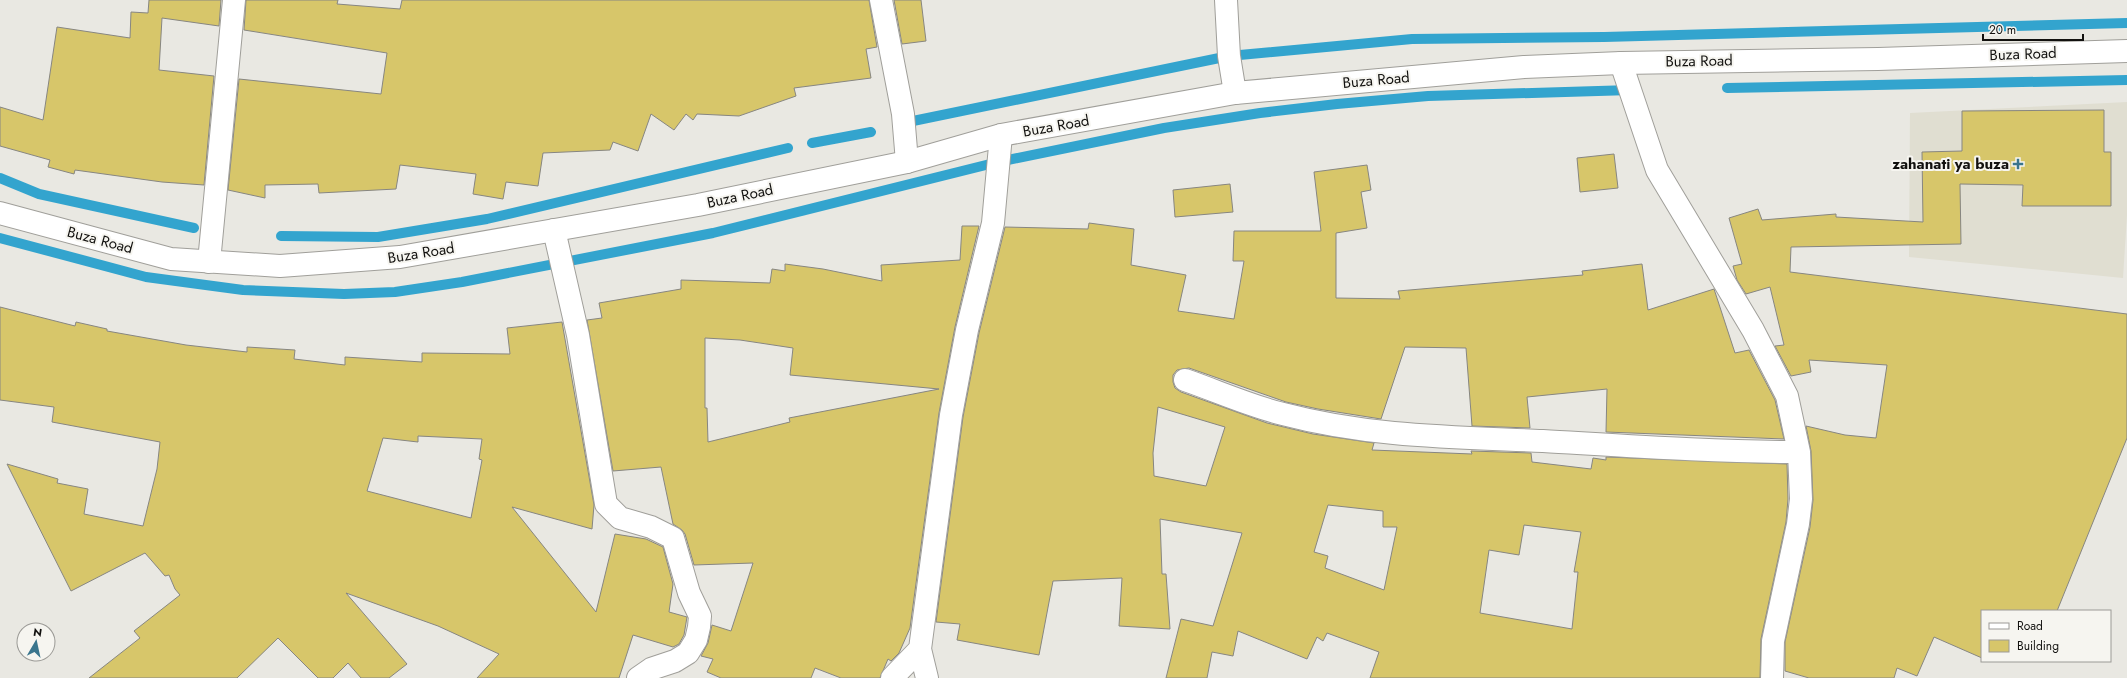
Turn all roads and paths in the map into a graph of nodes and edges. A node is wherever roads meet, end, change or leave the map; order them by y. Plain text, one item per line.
1 (234, 0) edge
2 (881, 0) edge
3 (1226, 0) edge
4 (2127, 51) edge
5 (1621, 63) junction
6 (1235, 93) junction
7 (1001, 135) junction
8 (907, 162) junction
9 (0, 213) edge
10 (554, 230) junction
11 (210, 262) junction
12 (1185, 380) dead end
13 (1799, 452) junction
14 (920, 649) junction
15 (638, 678) edge
16 (892, 678) edge
17 (927, 678) edge
18 (1772, 678) edge

1 - 11 street
2 - 8 street
3 - 6 street
4 - 5 street, Buza Road
5 - 6 street, Buza Road
5 - 13 street
6 - 7 street, Buza Road
7 - 8 street, Buza Road
7 - 14 street
8 - 10 street, Buza Road
9 - 11 street, Buza Road
10 - 11 street, Buza Road
10 - 15 street
12 - 13 street
13 - 18 street
14 - 16 street
14 - 17 street

